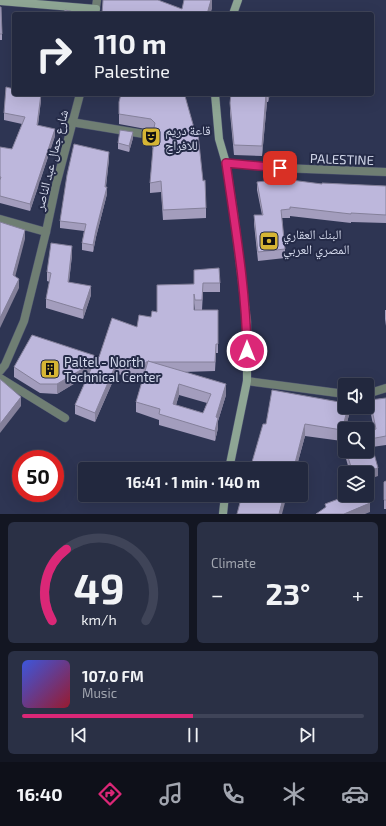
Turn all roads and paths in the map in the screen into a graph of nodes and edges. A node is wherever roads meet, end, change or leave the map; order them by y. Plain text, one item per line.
1 (238, 0) edge
2 (0, 2) edge
3 (96, 8) edge
4 (234, 12) edge
5 (79, 96) edge
6 (214, 96) edge
7 (72, 122) junction
8 (150, 135) edge
9 (226, 163) junction
10 (386, 172) edge
11 (0, 219) edge
12 (46, 232) junction
13 (0, 371) edge
14 (0, 378) edge
15 (247, 381) junction
16 (386, 388) edge
17 (374, 392) edge
18 (338, 393) edge
19 (65, 418) dead end
20 (231, 462) edge
21 (225, 502) edge
22 (223, 514) edge

1 - 4 main road
2 - 3 main road
5 - 7 street, شارع جمال عبد الناصر
6 - 9 main road
7 - 8 street
7 - 12 street, شارع جمال عبد الناصر
9 - 10 street, PALESTINE
9 - 15 main road
11 - 12 street, شارع جمال عبد الناصر
12 - 13 street, شارع جمال عبد الناصر
14 - 19 street
15 - 18 street
15 - 20 main road
16 - 17 street
21 - 22 main road

